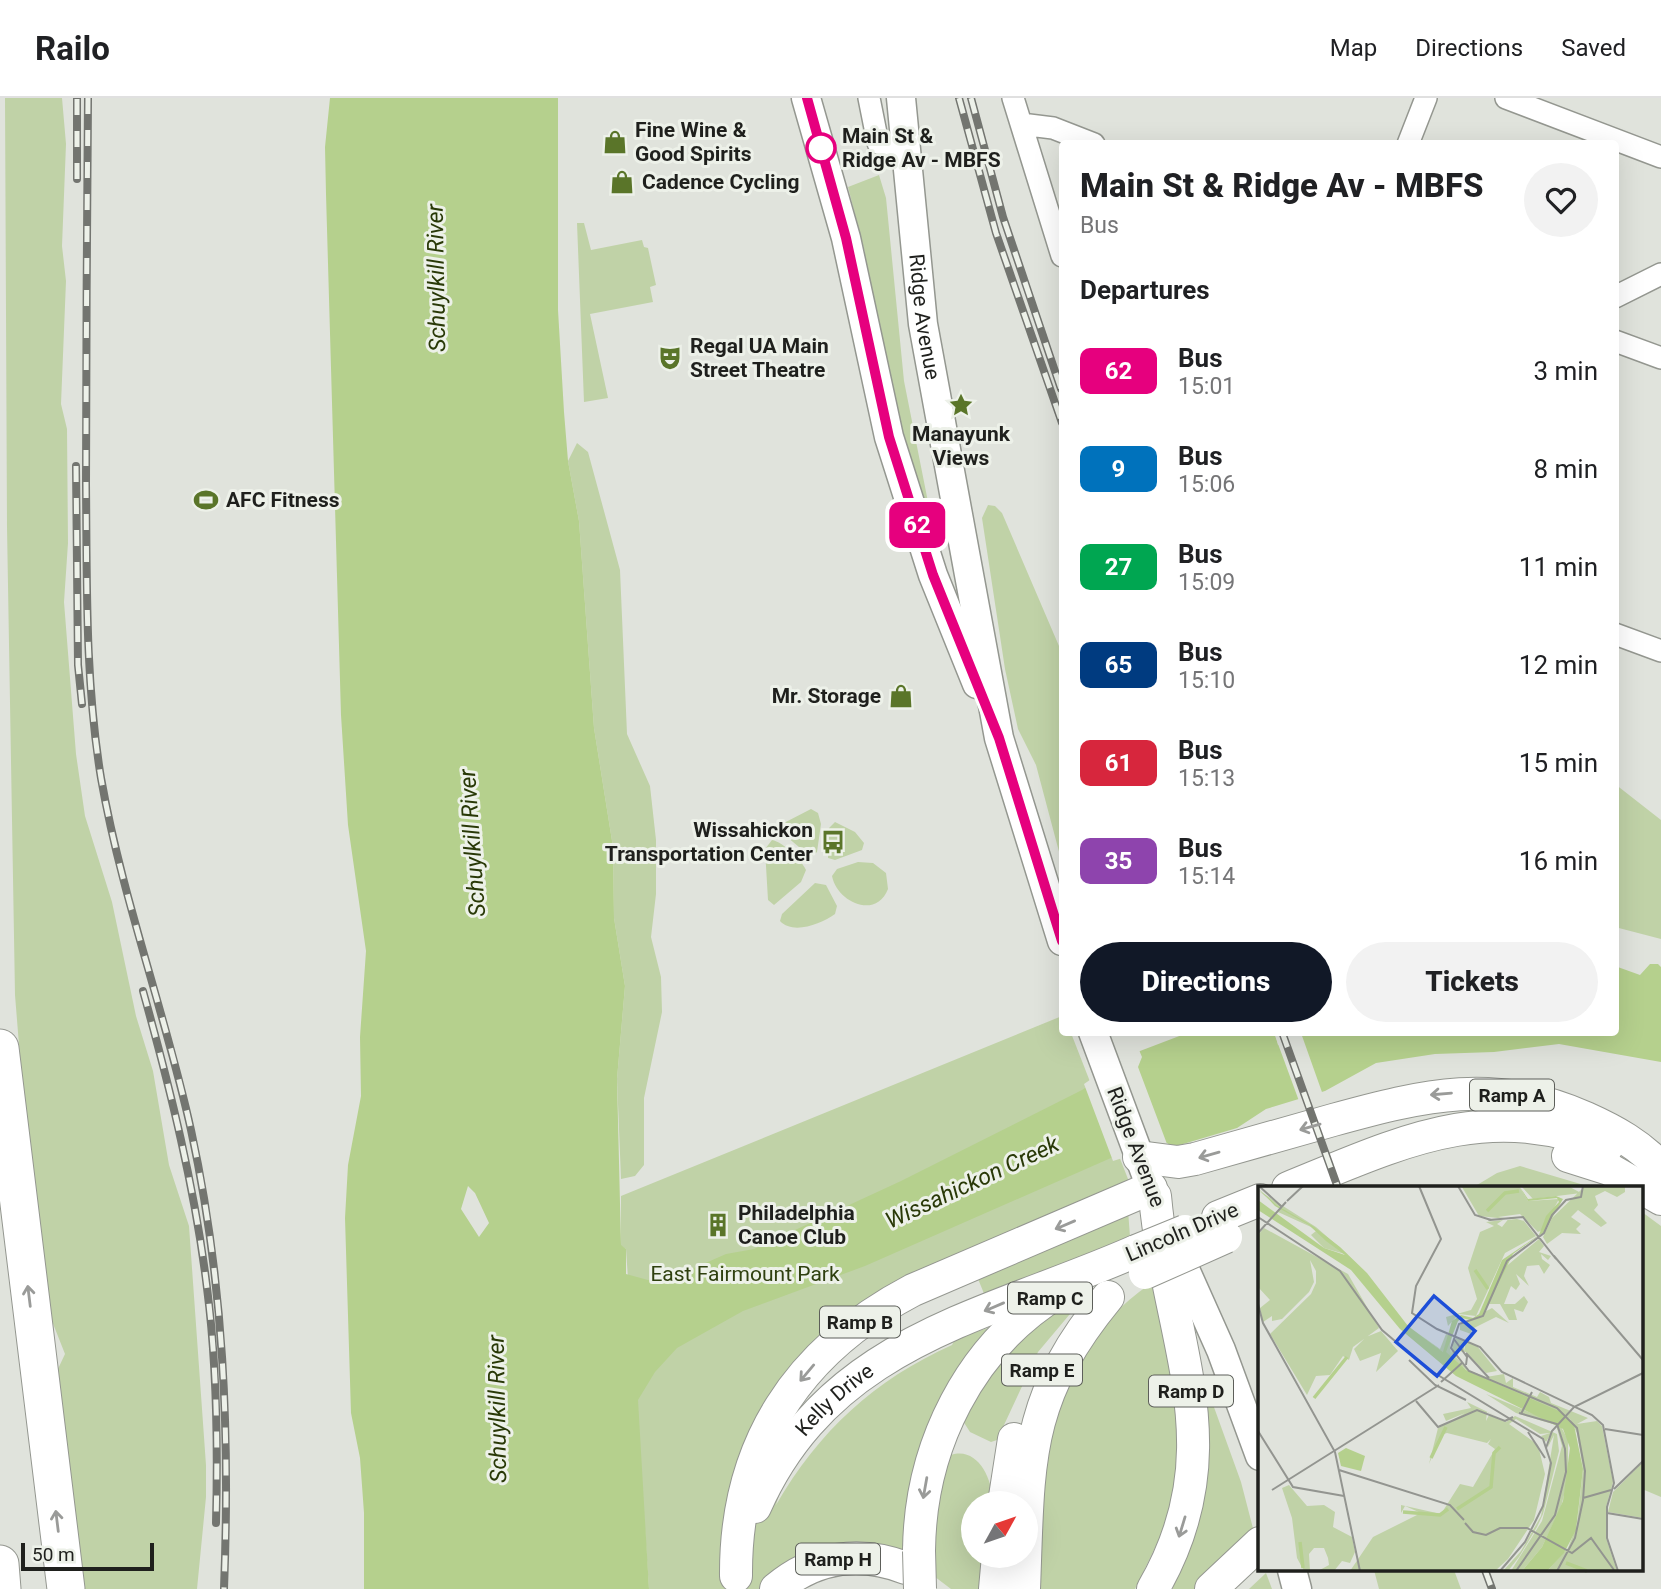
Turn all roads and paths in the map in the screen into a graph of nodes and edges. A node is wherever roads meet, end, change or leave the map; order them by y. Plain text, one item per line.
1 (806, 98) edge
2 (869, 98) edge
3 (901, 98) edge
4 (1013, 98) edge
5 (1426, 98) edge
6 (1506, 98) edge
7 (1021, 124) junction
8 (1084, 140) edge
9 (1410, 140) edge
10 (1616, 140) edge
11 (1619, 141) edge
12 (906, 146) junction
13 (1661, 157) edge
14 (1059, 246) edge
15 (1661, 274) edge
16 (1619, 295) edge
17 (1619, 342) edge
18 (1661, 358) edge
19 (1619, 635) edge
20 (1661, 651) edge
21 (999, 738) junction
22 (1059, 931) edge
23 (1094, 1036) edge
24 (0, 1048) edge
25 (1139, 1157) junction
26 (1661, 1168) edge
27 (1661, 1175) edge
28 (1293, 1186) edge
29 (1349, 1186) edge
30 (1640, 1186) edge
31 (1644, 1188) edge
32 (1153, 1192) junction
33 (1661, 1199) edge
34 (1258, 1201) edge
35 (1258, 1223) edge
36 (1222, 1227) junction
37 (1140, 1262) junction
38 (1103, 1266) junction
39 (1108, 1297) junction
40 (1258, 1451) edge
41 (1006, 1491) edge
42 (1258, 1545) edge
43 (0, 1564) edge
44 (1258, 1565) edge
45 (997, 1568) edge
46 (1293, 1572) edge
47 (923, 1576) edge
48 (735, 1583) edge
49 (2, 1589) edge
50 (66, 1589) edge
51 (776, 1589) edge
52 (995, 1589) edge
53 (1024, 1589) edge
54 (1153, 1589) edge
55 (1211, 1589) edge
56 (1233, 1589) edge
57 (1297, 1589) edge

1 - 21 main road
2 - 12 street
3 - 12 main road, Ridge Avenue
4 - 7 street
5 - 9 street
6 - 10 street
7 - 8 street
7 - 14 street
11 - 13 street
12 - 21 main road, Ridge Avenue
15 - 16 street
17 - 18 street
19 - 20 street
21 - 22 main road, Ridge Avenue
23 - 25 main road, Ridge Avenue
50 -> 24 highway
26 -> 25 main road, Ramp A
25 - 32 main road, Ridge Avenue
27 - 28 main road
29 - 30 main road
31 - 33 main road
32 - 40 main road, Ridge Avenue
32 -> 48 main road, Ramp B
32 -> 54 main road, Ramp D
34 - 36 main road, Lincoln Drive
35 - 36 main road, Lincoln Drive
36 - 37 main road, Lincoln Drive, bridge
37 - 38 main road, Lincoln Drive
37 - 39 main road, Lincoln Drive
38 -> 47 main road, Ramp C
38 -> 48 main road, Kelly Drive
39 - 41 main road, Ramp E
39 - 53 main road
42 - 55 main road
43 - 49 highway
44 - 56 main road
45 - 52 main road
46 - 57 main road
47 - 51 main road, Ramp H

